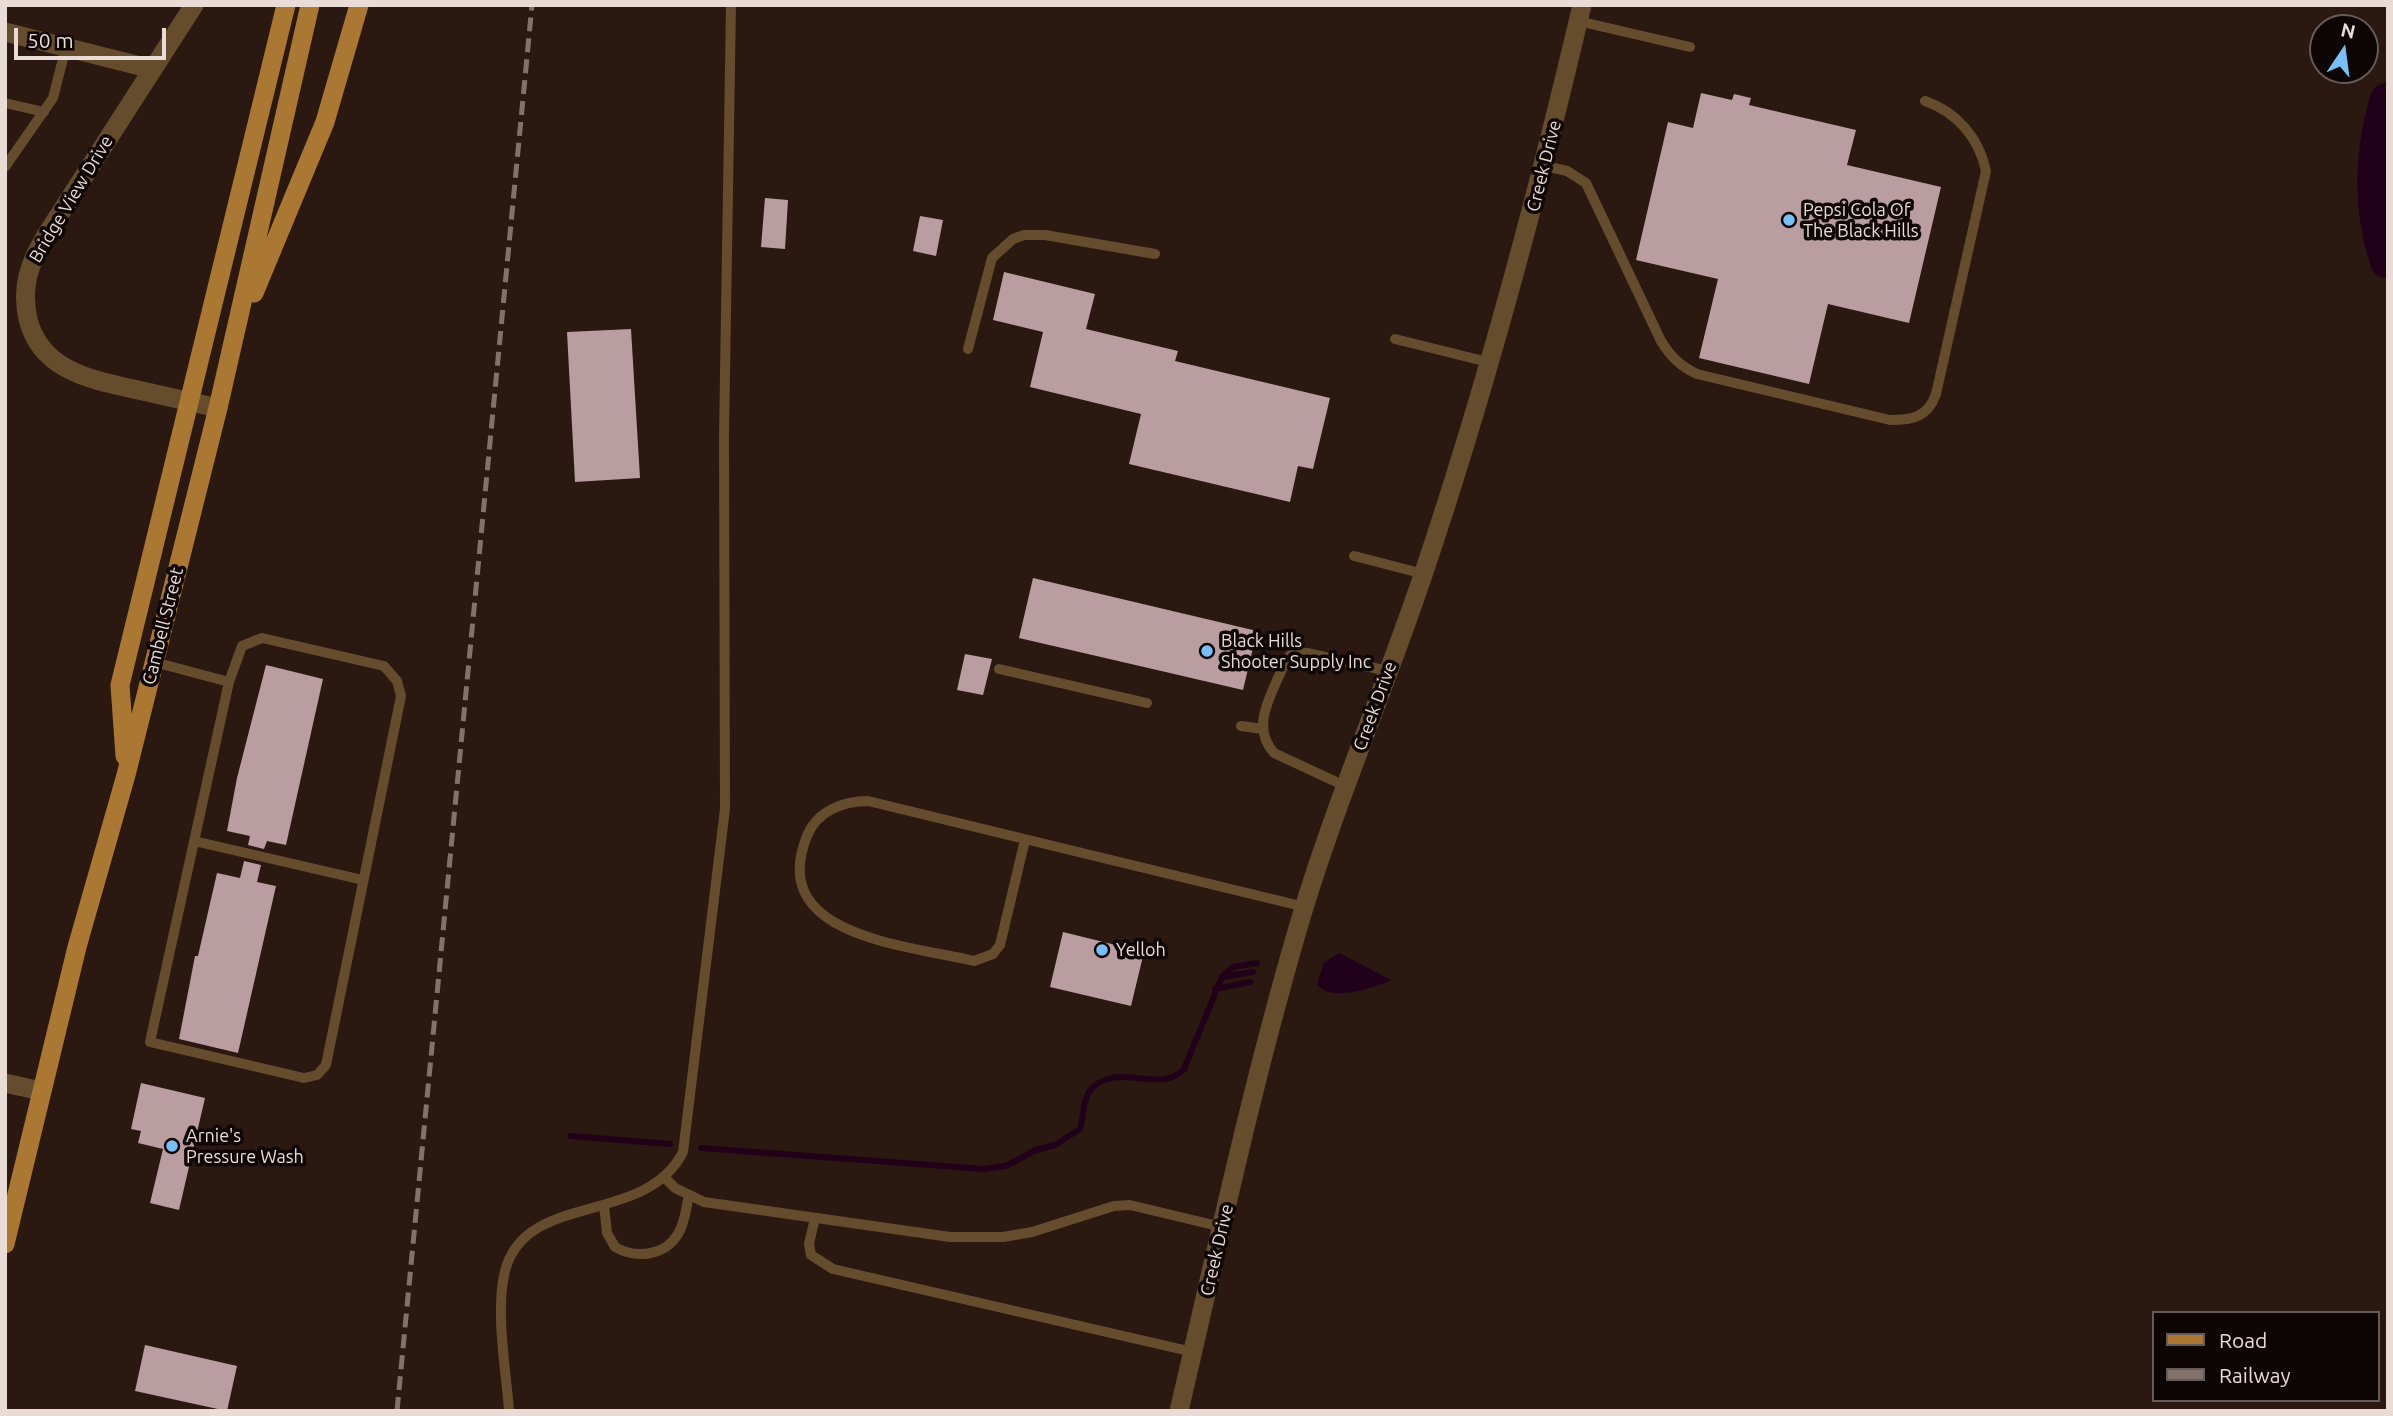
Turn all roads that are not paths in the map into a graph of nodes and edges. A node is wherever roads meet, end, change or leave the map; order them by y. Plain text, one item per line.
1 (194, 5) edge
2 (286, 5) edge
3 (310, 5) edge
4 (359, 5) edge
5 (731, 5) edge
6 (1580, 13) edge
7 (5, 32) edge
8 (66, 47) junction
9 (1690, 47) dead end
10 (152, 69) junction
11 (1925, 101) dead end
12 (5, 103) edge
13 (44, 112) junction
14 (1545, 166) junction
15 (5, 167) edge
16 (1155, 254) dead end
17 (1395, 339) dead end
18 (232, 346) junction
19 (968, 349) dead end
20 (1492, 363) junction
21 (190, 402) junction
22 (218, 408) junction
23 (1354, 556) dead end
24 (1423, 574) junction
25 (154, 662) junction
26 (999, 669) dead end
27 (1388, 671) junction
28 (229, 682) junction
29 (1147, 704) dead end
30 (1241, 726) dead end
31 (1263, 729) junction
32 (126, 775) junction
33 (1345, 786) junction
34 (1025, 840) junction
35 (194, 841) junction
36 (363, 880) junction
37 (1305, 907) junction
38 (5, 1083) edge
39 (41, 1091) junction
40 (665, 1178) junction
41 (689, 1196) junction
42 (604, 1205) junction
43 (816, 1218) junction
44 (1222, 1227) junction
45 (5, 1244) edge
46 (1193, 1352) junction
47 (509, 1411) edge
48 (1179, 1411) edge

1 - 10 street, Bridge View Drive
2 - 21 main road
3 - 18 main road, Cambell Street
4 - 18 main road
5 - 40 lane
6 - 9 lane
6 - 14 street, Creek Drive
7 - 8 street
8 - 10 street
8 - 13 lane
10 - 21 street, Bridge View Drive
11 - 14 lane
12 - 13 lane
13 - 15 lane
14 - 20 street, Creek Drive
16 - 19 lane
17 - 20 lane
18 - 22 main road, Cambell Street
20 - 24 street, Creek Drive
21 - 22 street, Bridge View Drive
21 - 32 main road
22 - 25 main road, Cambell Street
23 - 24 lane
24 - 27 street, Creek Drive
25 - 28 lane
25 - 32 main road, Cambell Street
26 - 29 lane
27 - 31 lane
27 - 33 street, Creek Drive
28 - 35 lane
28 - 36 lane
30 - 31 lane
31 - 33 lane
32 - 39 main road, Cambell Street
33 - 37 street, Creek Drive
34 - 34 lane
34 - 37 lane
35 - 36 lane
35 - 36 lane
37 - 44 street, Creek Drive
38 - 39 street
39 - 45 main road, Cambell Street
40 - 41 lane
40 - 42 lane
41 - 42 lane
41 - 43 lane
42 - 47 lane
43 - 44 lane
43 - 46 lane
44 - 46 street, Creek Drive
46 - 48 street, Creek Drive

